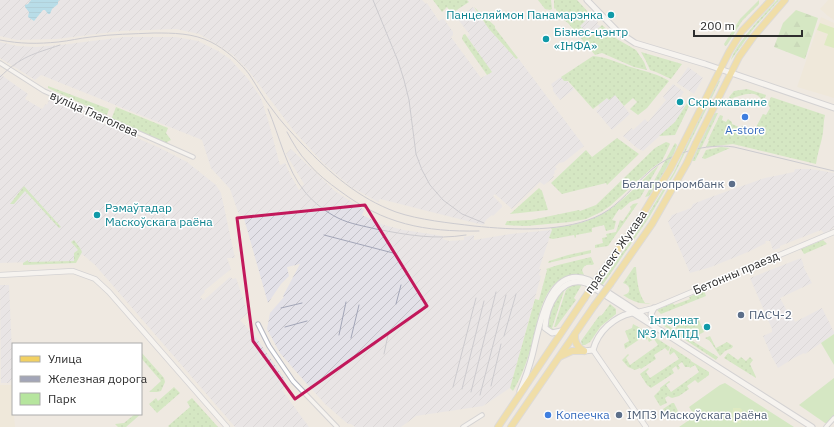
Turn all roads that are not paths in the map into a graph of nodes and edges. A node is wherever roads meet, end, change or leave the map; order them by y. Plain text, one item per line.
1 (587, 0) edge
2 (771, 0) edge
3 (785, 0) edge
4 (0, 63) edge
5 (720, 70) junction
6 (730, 73) junction
7 (834, 108) edge
8 (193, 157) dead end
9 (669, 171) junction
10 (678, 179) junction
11 (834, 232) edge
12 (0, 275) edge
13 (630, 306) junction
14 (623, 308) junction
15 (654, 308) junction
16 (638, 312) junction
17 (631, 313) junction
18 (624, 315) junction
19 (258, 324) dead end
20 (654, 326) junction
21 (561, 331) junction
22 (575, 334) junction
23 (593, 350) junction
24 (584, 351) junction
25 (558, 358) junction
26 (516, 401) junction
27 (482, 415) dead end
28 (834, 418) edge
29 (227, 427) edge
30 (337, 427) edge
31 (463, 427) edge
32 (498, 427) edge
33 (511, 427) edge
34 (646, 427) edge
35 (812, 427) edge
36 (826, 427) edge

1 - 5 main road
2 - 5 main road, праспект Жукава
3 - 6 main road, праспект Жукава
4 - 8 street, вуліца Глаголева
5 - 6 main road
5 - 9 main road, праспект Жукава, bridge
6 - 7 main road
6 - 10 main road, праспект Жукава, bridge
9 - 10 main road
9 - 21 main road, праспект Жукава, bridge
10 - 22 main road, праспект Жукава, bridge
11 - 15 street, Бетонны праезд
12 - 29 street
13 - 16 main road
13 - 17 main road
13 - 26 main road
14 - 17 main road
14 - 18 main road
14 - 21 main road
15 - 16 street, Бетонны праезд
15 - 20 main road
16 - 17 main road
16 - 20 main road
17 - 18 main road
17 - 20 main road
18 - 23 main road
19 - 30 street
20 - 35 main road
21 - 26 main road, праспект Жукава
22 - 24 main road
22 - 25 main road, праспект Жукава
23 - 24 main road
23 - 34 street
24 - 25 main road
25 - 33 main road, праспект Жукава
26 - 32 main road, праспект Жукава
27 - 31 street
28 - 36 street

